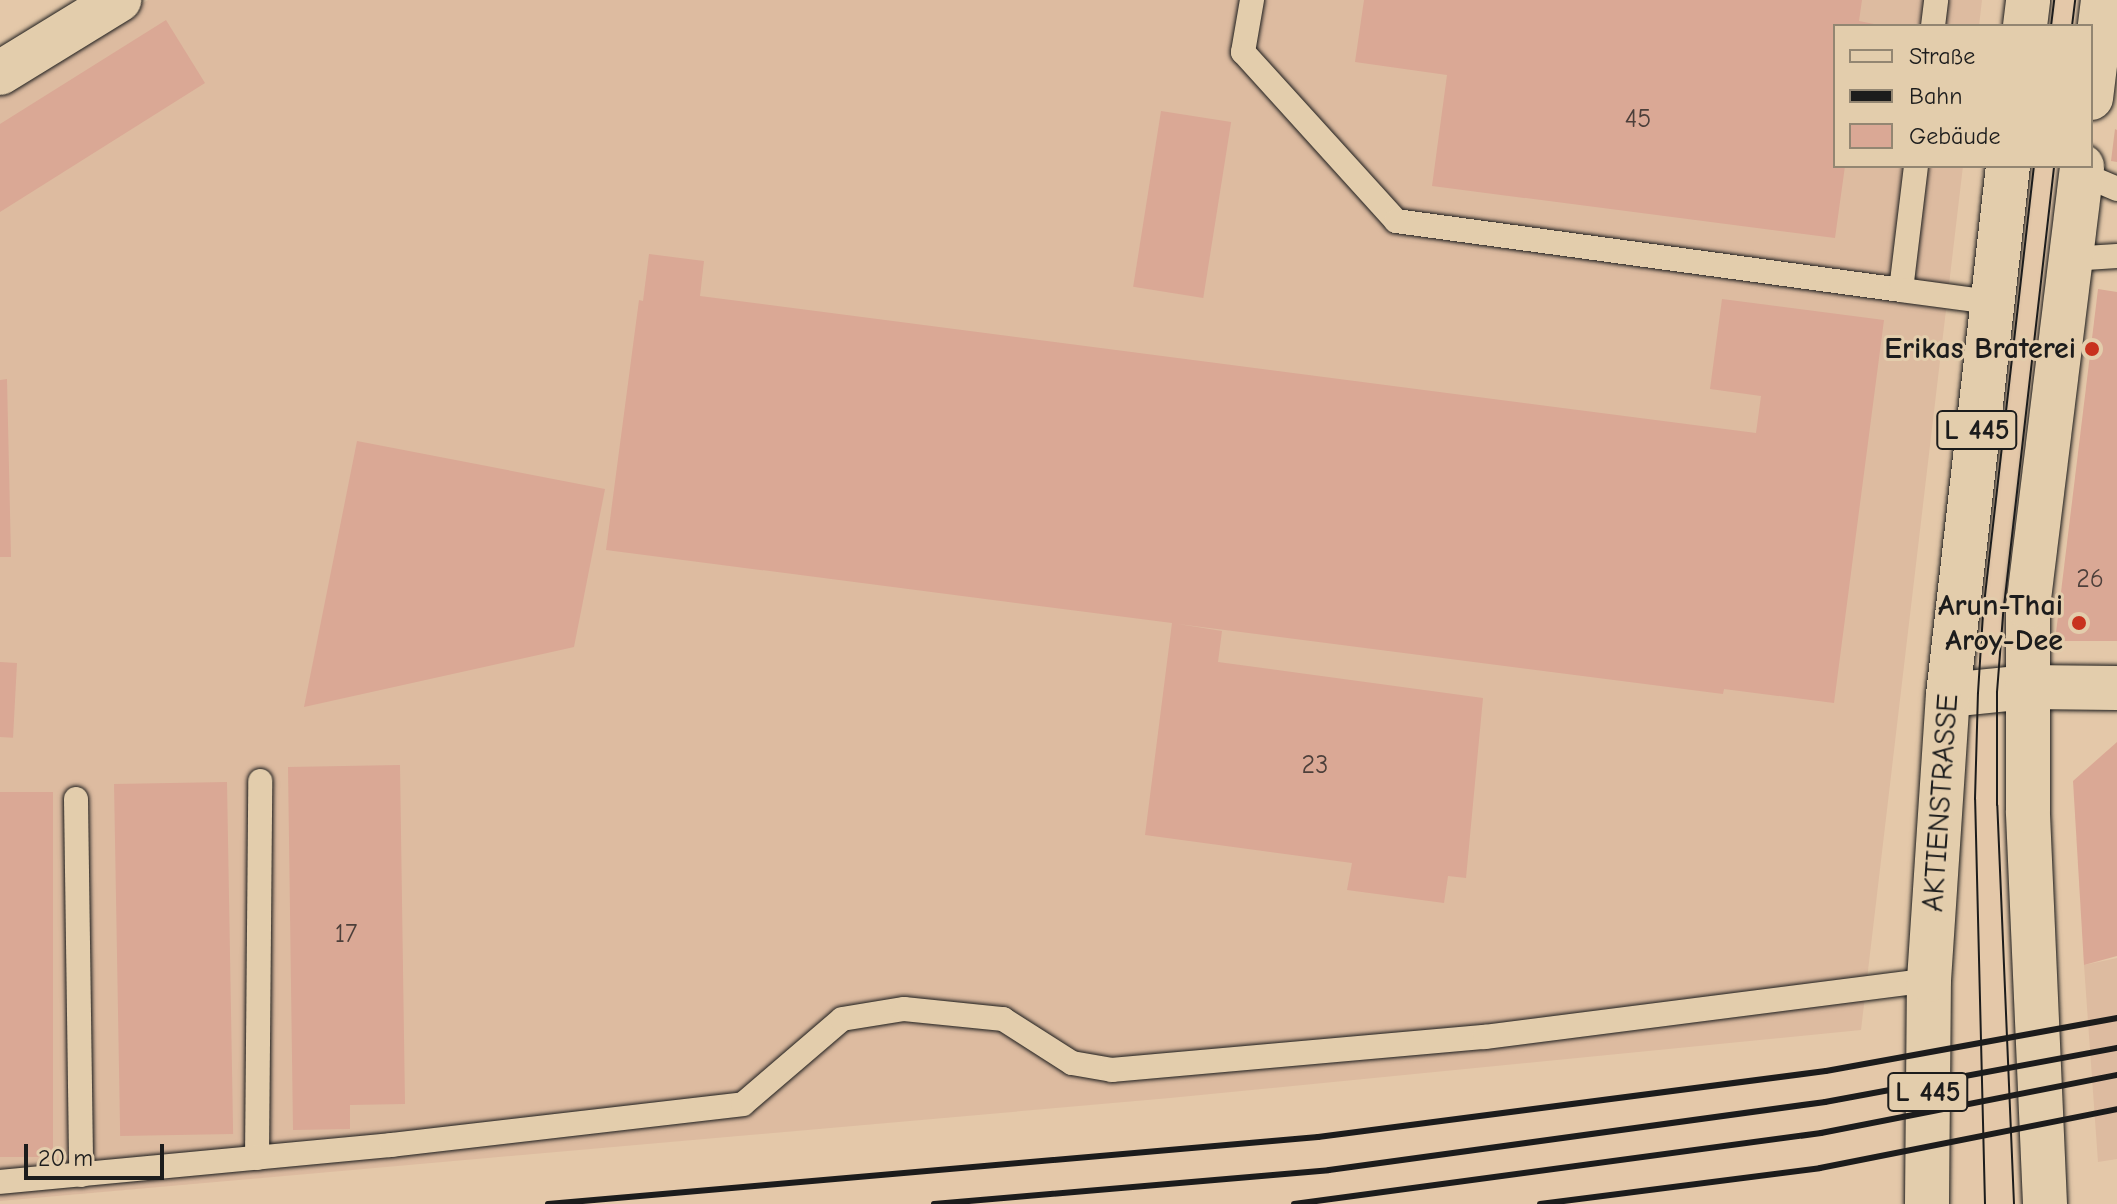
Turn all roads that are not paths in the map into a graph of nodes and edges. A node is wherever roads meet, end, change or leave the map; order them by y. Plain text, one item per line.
1 (119, 0) edge
2 (1252, 0) edge
3 (1936, 0) edge
4 (2028, 0) edge
5 (2103, 0) edge
6 (1933, 24) edge
7 (2025, 24) edge
8 (0, 73) edge
9 (2093, 82) edge
10 (1916, 168) edge
11 (2008, 168) edge
12 (2094, 176) edge
13 (2117, 256) edge
14 (2070, 259) junction
15 (1901, 290) junction
16 (1991, 302) junction
17 (2027, 687) junction
18 (2117, 688) edge
19 (1948, 695) junction
20 (260, 781) dead end
21 (76, 799) dead end
22 (1929, 980) junction
23 (257, 1158) junction
24 (81, 1175) junction
25 (0, 1182) edge
26 (1927, 1204) edge
27 (2045, 1204) edge

1 - 8 main road
2 - 15 lane
3 - 6 lane
4 - 7 main road
5 - 9 main road
10 - 15 lane
11 - 16 main road, AKTIENSTRASSE / L 445
12 - 14 main road, L 445
13 - 14 lane
14 - 17 main road, L 445
15 - 16 lane
16 - 19 main road, AKTIENSTRASSE / L 445
17 - 18 main road
17 - 19 main road
17 - 27 main road, L 445
19 - 22 main road, AKTIENSTRASSE / L 445
20 - 23 lane
21 - 24 lane
22 - 23 lane
22 - 26 main road, AKTIENSTRASSE / L 445
23 - 24 lane
24 - 25 lane

